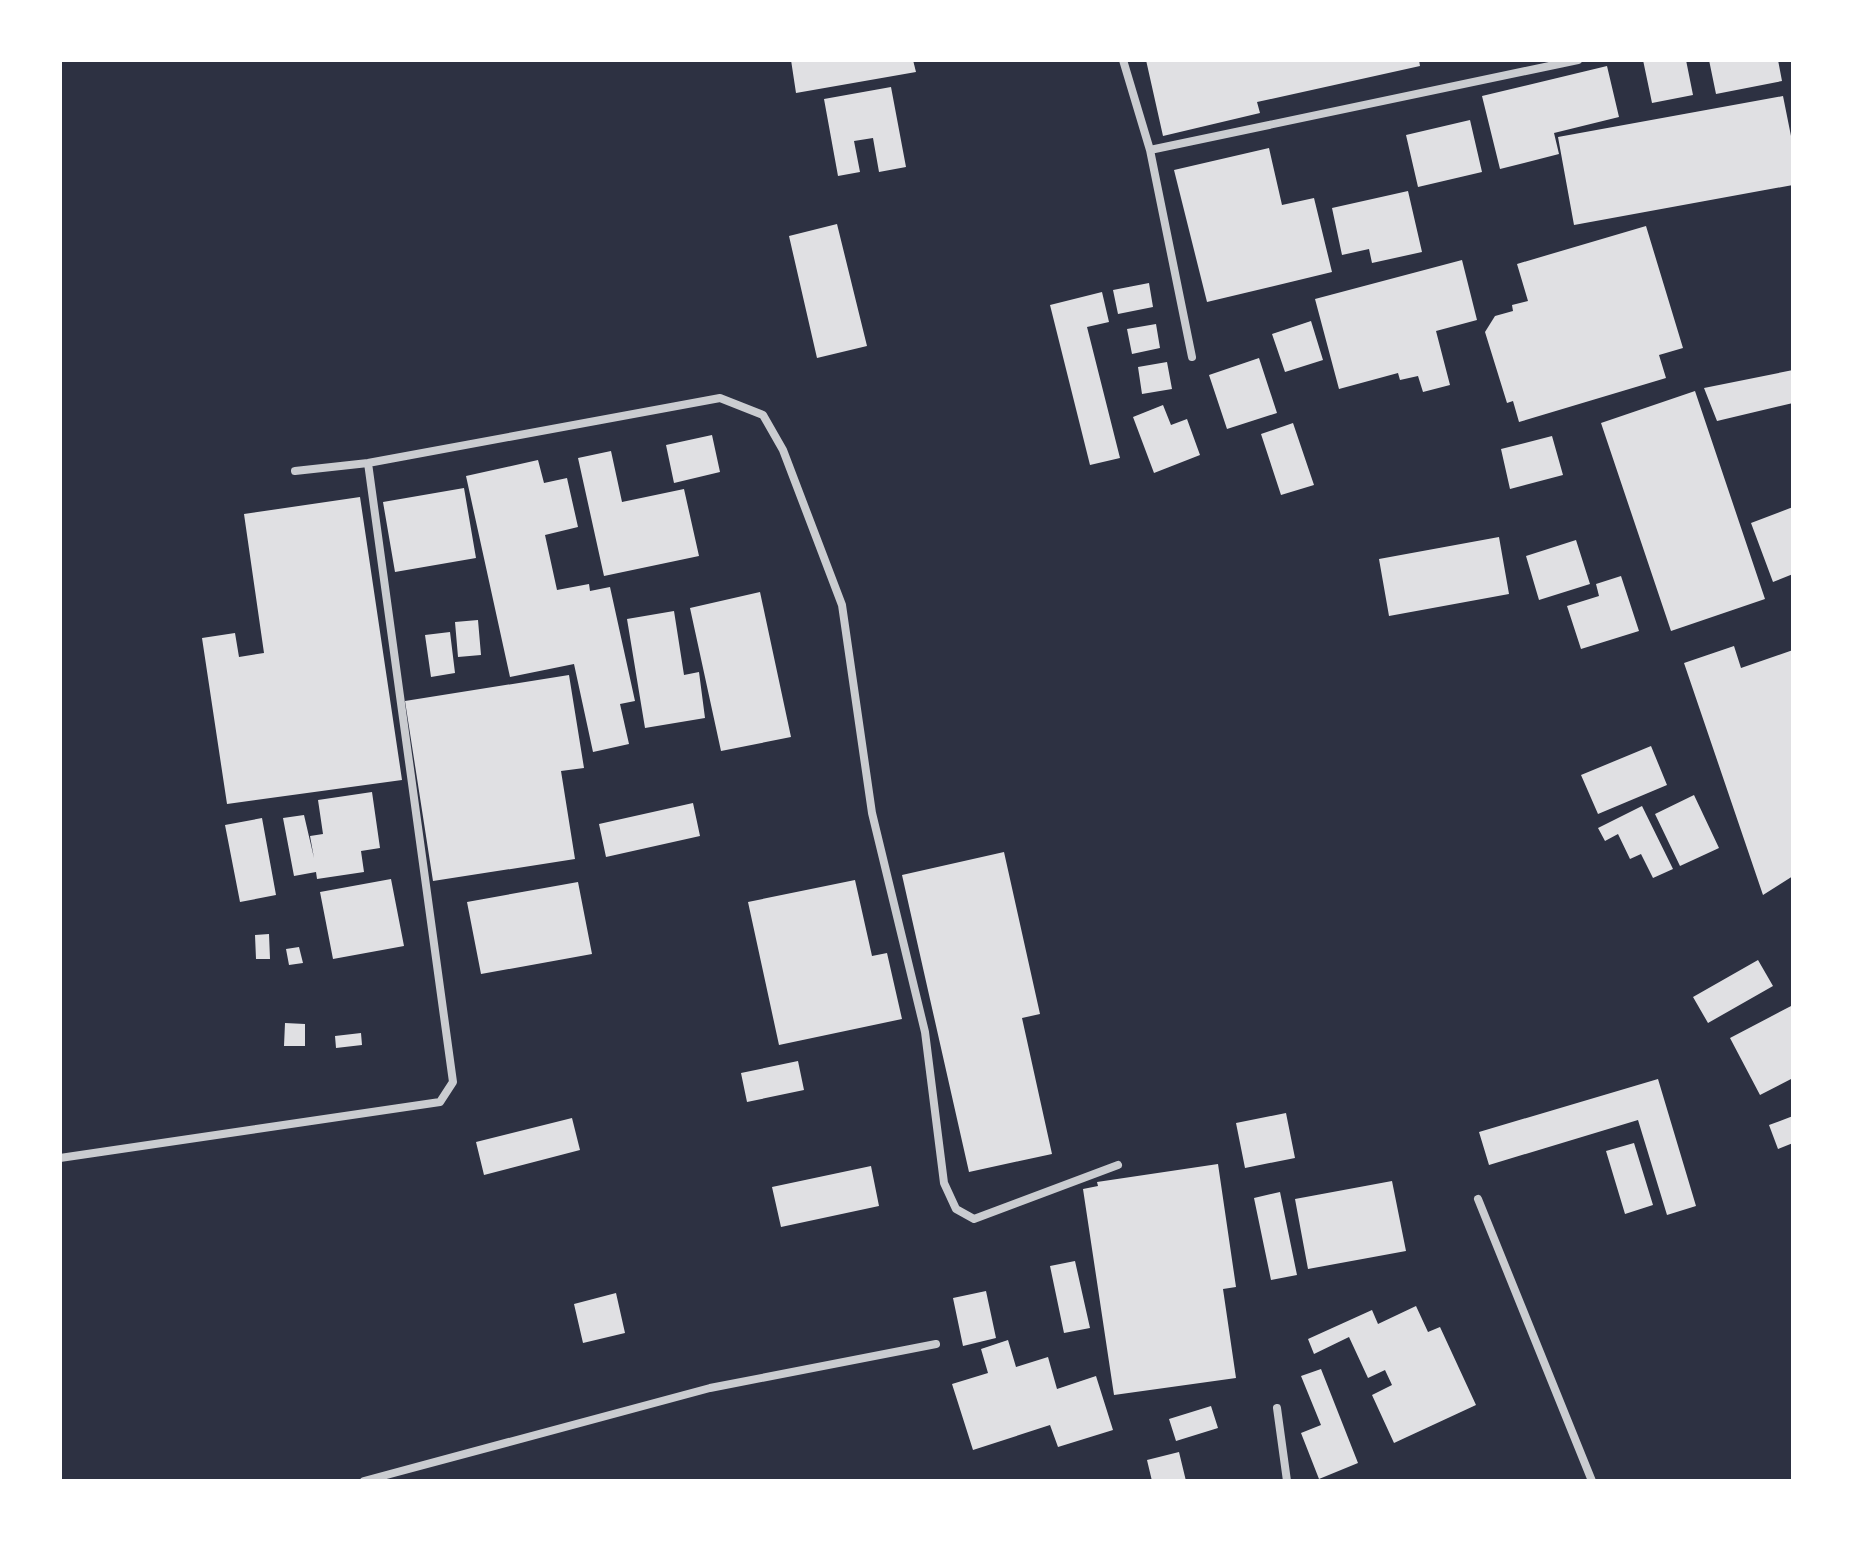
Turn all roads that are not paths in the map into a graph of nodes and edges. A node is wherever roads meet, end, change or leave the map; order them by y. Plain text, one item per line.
1 (1123, 60) edge
2 (1578, 60) edge
3 (1150, 150) junction
4 (1192, 357) dead end
5 (368, 463) junction
6 (295, 471) dead end
7 (60, 1158) edge
8 (1118, 1165) dead end
9 (1478, 1199) dead end
10 (936, 1344) dead end
11 (1277, 1408) dead end
12 (364, 1481) edge
13 (1287, 1481) edge
14 (1592, 1481) edge

1 - 3 street
2 - 3 street
3 - 4 street
5 - 6 street
5 - 7 street
5 - 8 street
9 - 14 street
10 - 12 street
11 - 13 street

